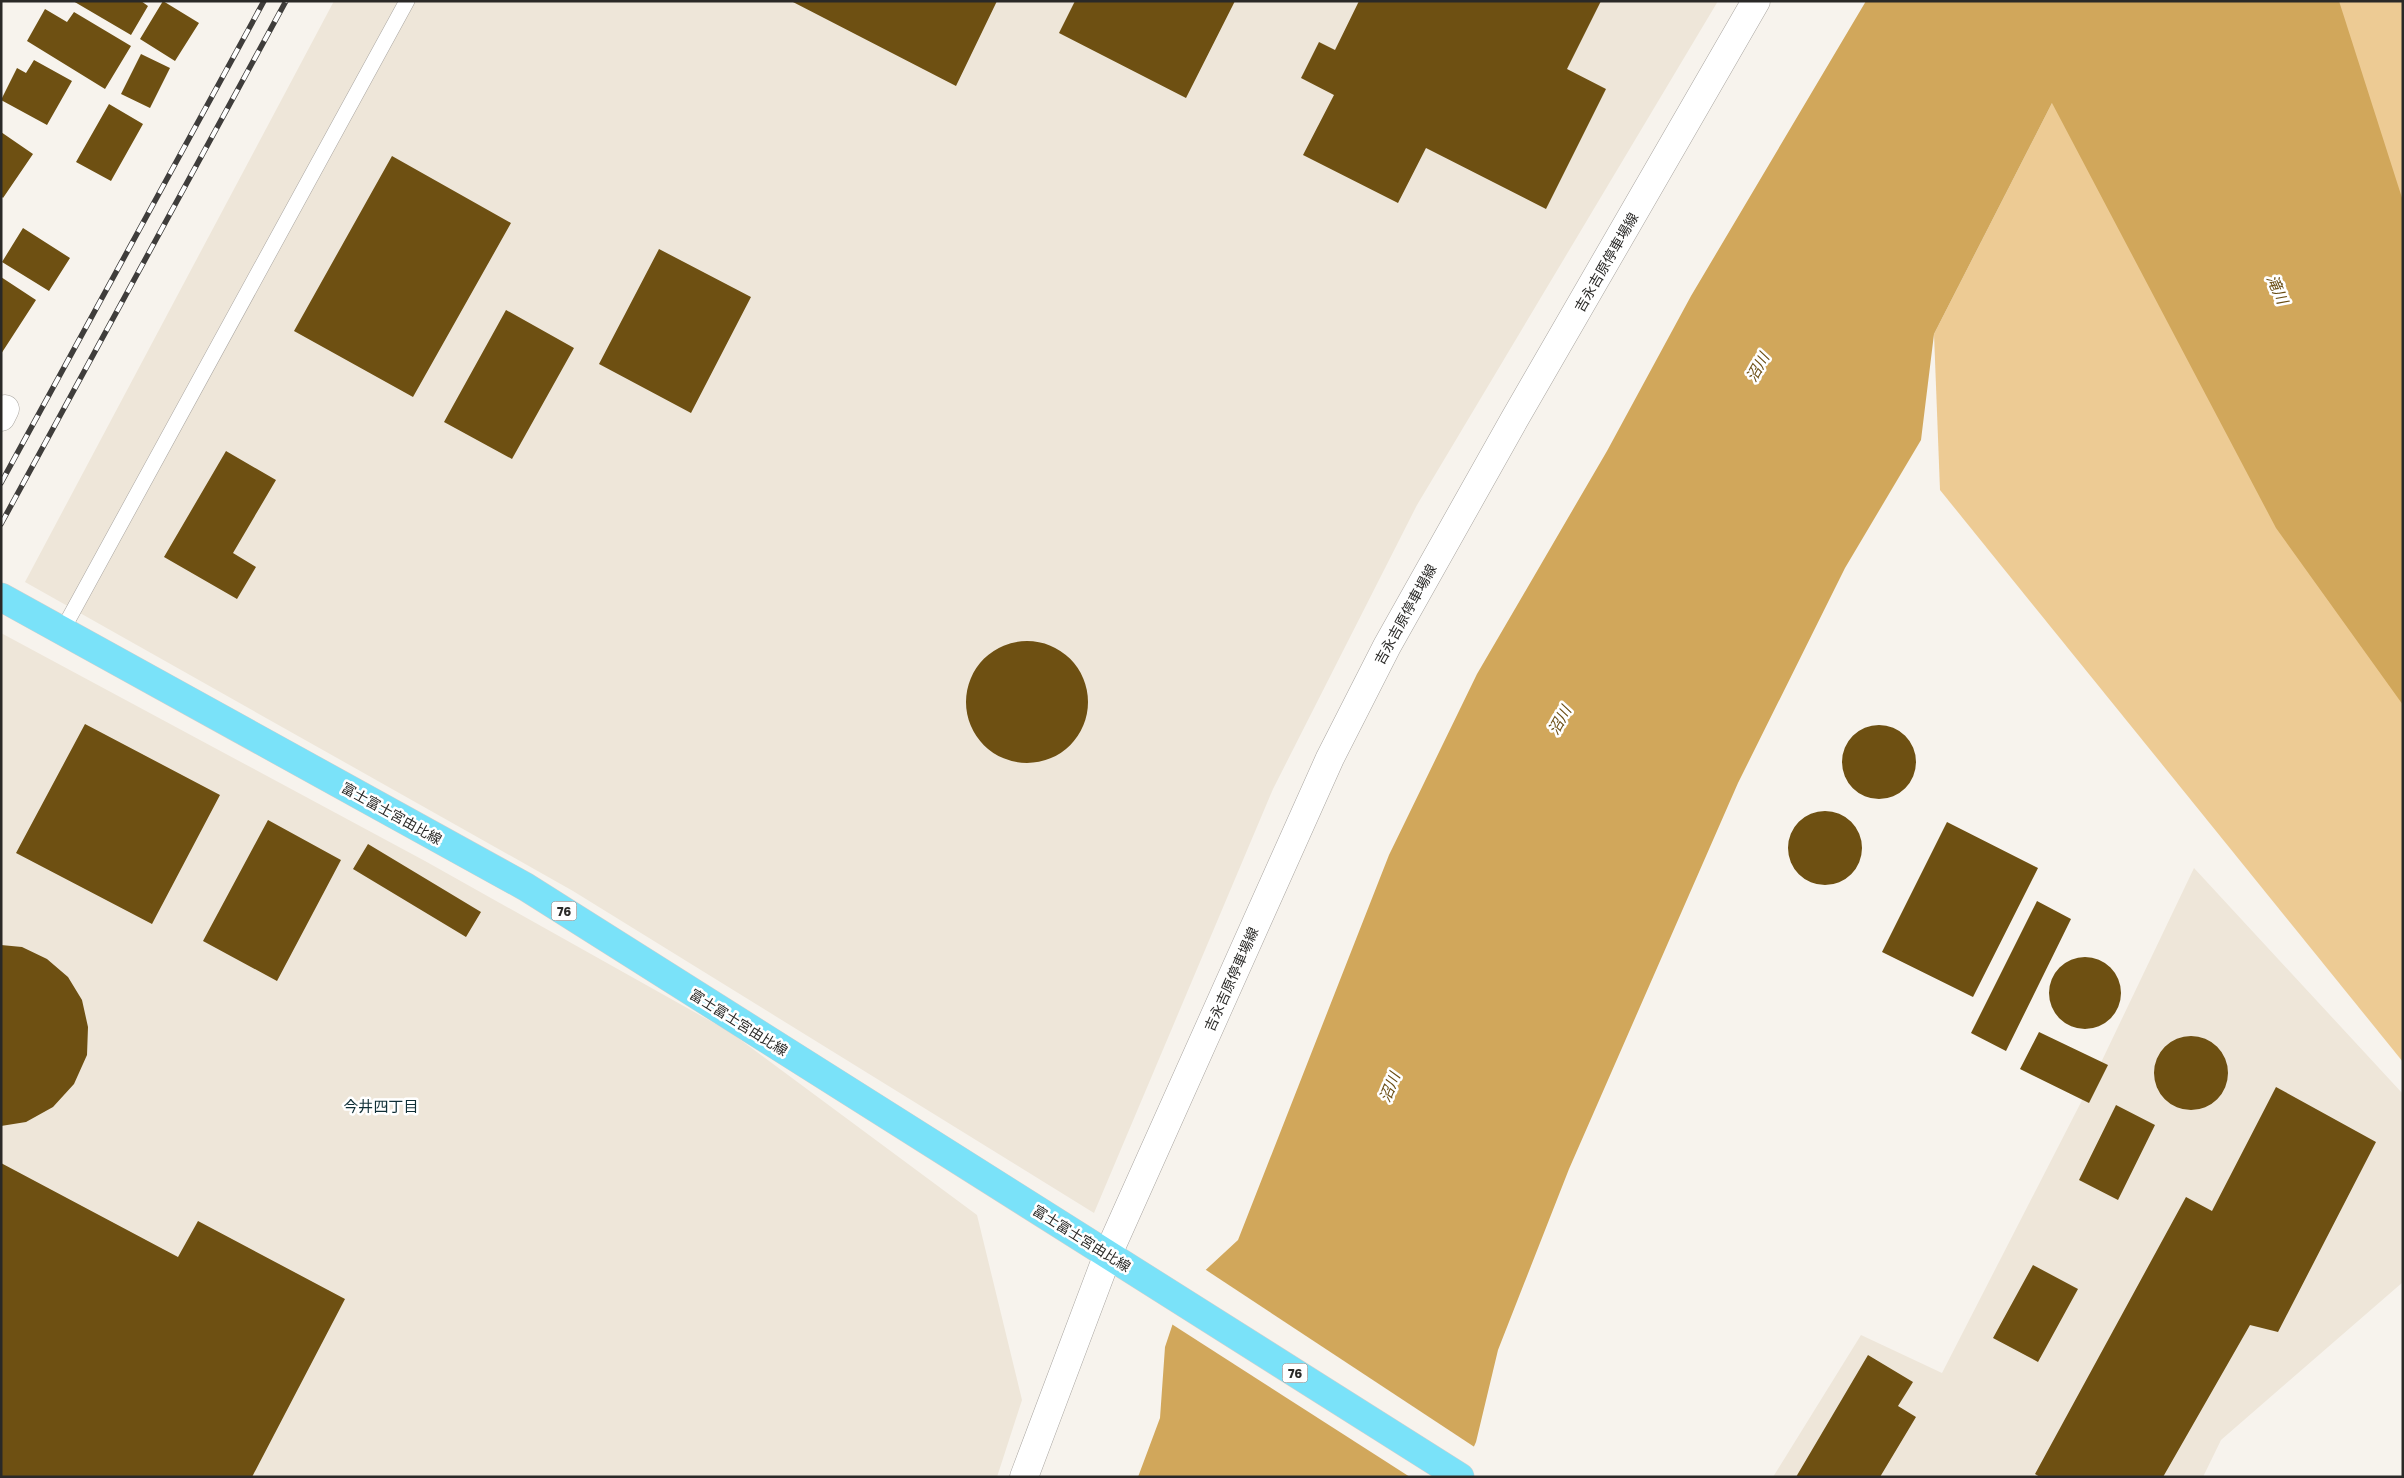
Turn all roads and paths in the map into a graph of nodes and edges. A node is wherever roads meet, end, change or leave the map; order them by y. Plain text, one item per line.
1 (407, 1) edge
2 (1756, 1) edge
3 (1, 597) edge
4 (62, 630) junction
5 (1119, 1262) junction
6 (1024, 1477) edge
7 (1460, 1477) edge

1 - 4 lane
2 - 5 main road, 吉永吉原停車場線
3 - 4 main road, 富士富士宮由比線 / 76
4 - 5 main road, 富士富士宮由比線 / 76
5 - 6 main road, 吉永吉原停車場線
5 - 7 main road, 富士富士宮由比線 / 76

